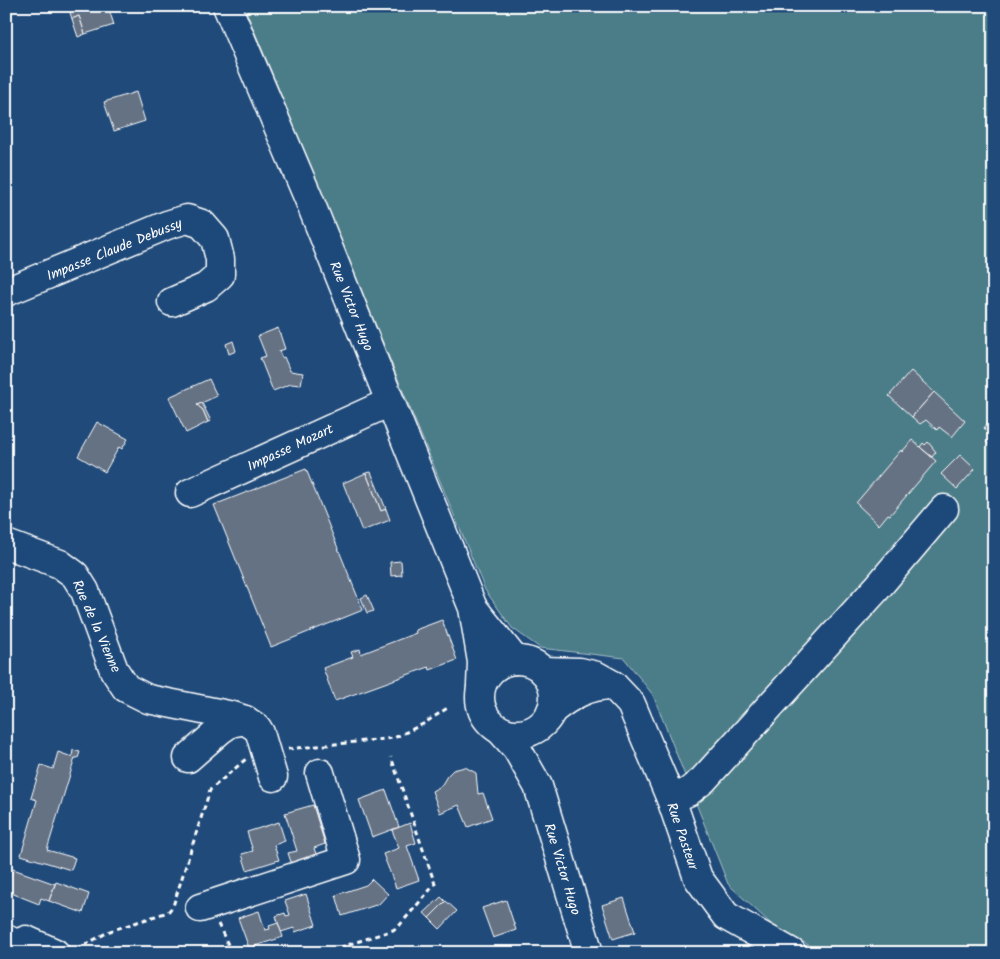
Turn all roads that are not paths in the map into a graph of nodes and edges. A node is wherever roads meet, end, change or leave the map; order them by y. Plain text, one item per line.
1 (227, 6) edge
2 (6, 292) edge
3 (172, 302) dead end
4 (390, 402) junction
5 (190, 493) dead end
6 (944, 509) dead end
7 (6, 544) edge
8 (473, 608) junction
9 (515, 660) junction
10 (543, 671) junction
11 (481, 685) junction
12 (613, 685) junction
13 (546, 718) junction
14 (245, 720) junction
15 (501, 731) junction
16 (188, 758) dead end
17 (270, 764) road end
18 (320, 773) dead end
19 (538, 786) junction
20 (671, 799) junction
21 (207, 906) road end
22 (6, 939) edge
23 (55, 953) edge
24 (589, 953) edge
25 (792, 953) edge

1 - 4 street, Rue Victor Hugo
2 - 3 street, Impasse Claude Debussy
4 - 5 street, Impasse Mozart
4 - 8 street, Rue Victor Hugo
6 - 20 street
7 - 14 street, Rue de la Vienne
8 - 9 street, Rue Victor Hugo
8 - 11 street, Rue Victor Hugo
9 - 10 street
9 - 11 street
10 - 12 street, Rue Pasteur
10 - 13 street
11 - 15 street
12 - 13 street
12 - 20 street, Rue Pasteur
13 - 15 street
13 - 19 street, Rue Victor Hugo
14 - 16 street
14 - 17 street
15 - 19 street, Rue Victor Hugo
18 - 21 street
19 - 24 street, Rue Victor Hugo
20 - 25 street, Rue Pasteur
22 - 23 street

